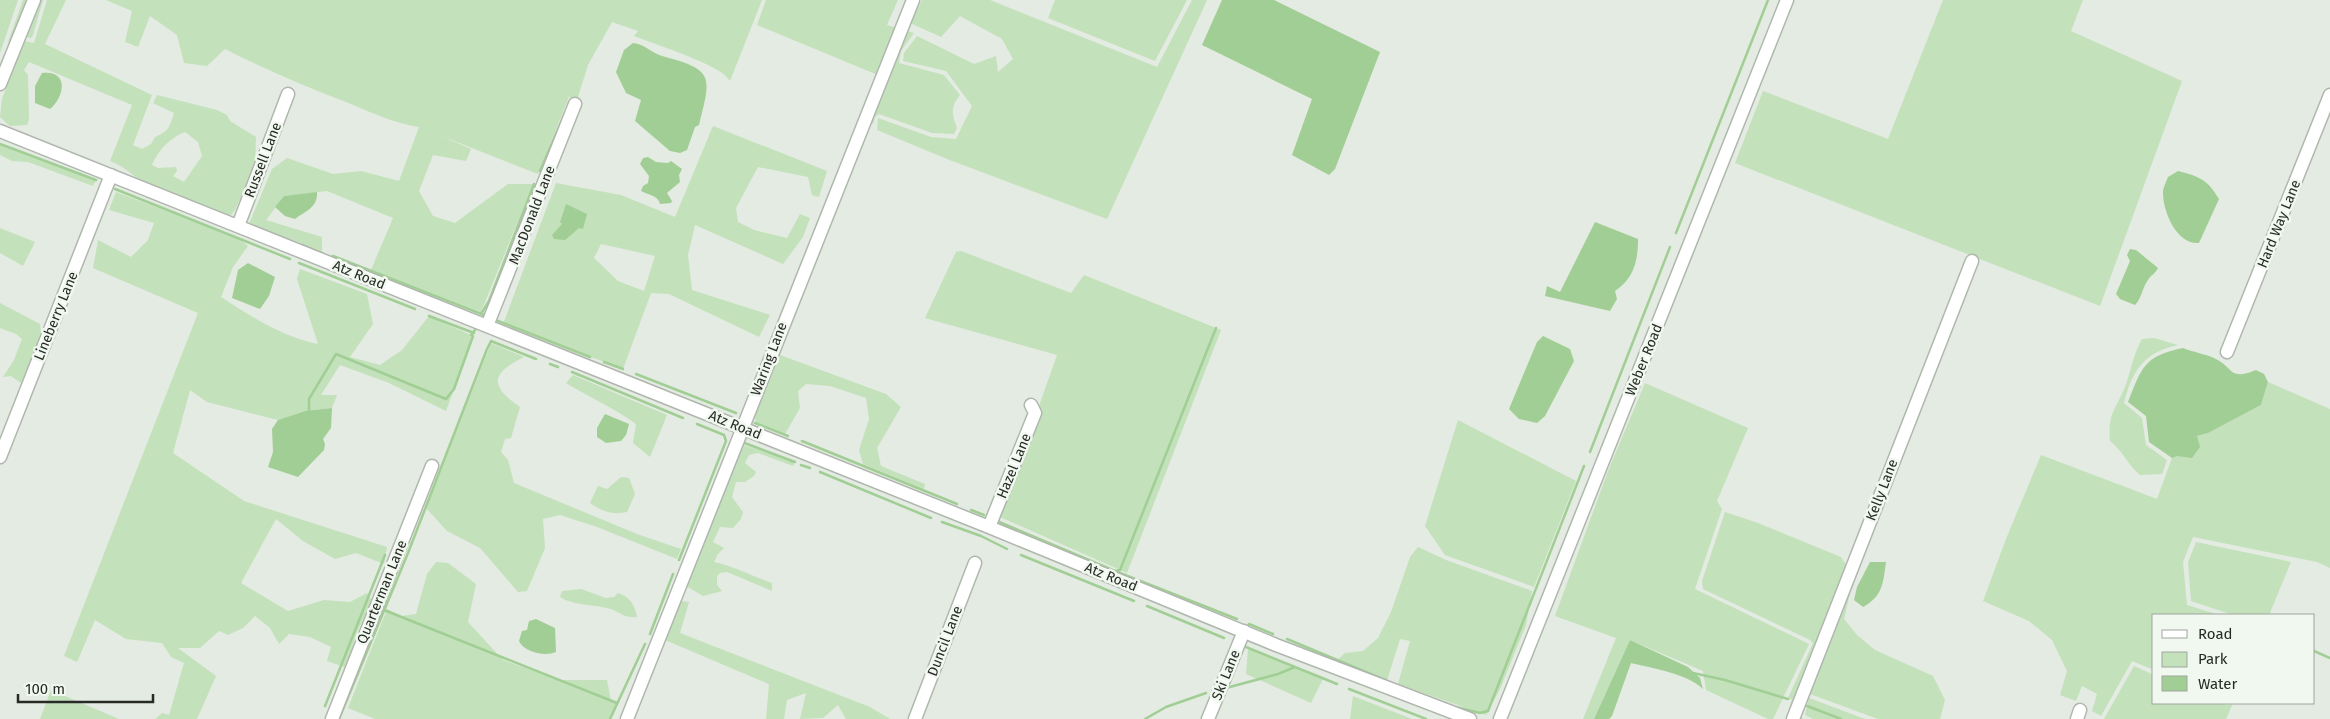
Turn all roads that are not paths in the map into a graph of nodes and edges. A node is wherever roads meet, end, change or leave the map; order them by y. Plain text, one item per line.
1 (34, 0) edge
2 (912, 0) edge
3 (1787, 0) edge
4 (0, 84) edge
5 (288, 94) dead end
6 (2330, 95) edge
7 (575, 104) dead end
8 (0, 131) edge
9 (112, 176) junction
10 (238, 226) junction
11 (1972, 261) dead end
12 (487, 326) junction
13 (2227, 352) dead end
14 (1031, 405) dead end
15 (742, 427) junction
16 (0, 457) edge
17 (432, 466) dead end
18 (989, 526) junction
19 (975, 563) dead end
20 (1244, 631) junction
21 (332, 719) edge
22 (626, 719) edge
23 (914, 719) edge
24 (1208, 719) edge
25 (1470, 719) edge
26 (1500, 719) edge
27 (1793, 719) edge

1 - 4 street
2 - 15 street, Waring Lane
3 - 26 street, Weber Road
5 - 10 street, Russell Lane
6 - 13 street, Hard Way Lane
7 - 12 street, MacDonald Lane
8 - 9 street, Atz Road
9 - 10 street, Atz Road
9 - 16 street, Lineberry Lane
10 - 12 street, Atz Road
11 - 27 street, Kelly Lane
12 - 15 street, Atz Road
14 - 18 street, Hazel Lane
15 - 18 street, Atz Road
15 - 22 street, Waring Lane
17 - 21 street, Quarterman Lane
18 - 20 street, Atz Road
19 - 23 street, Duncil Lane
20 - 24 street, Ski Lane
20 - 25 street, Atz Road

